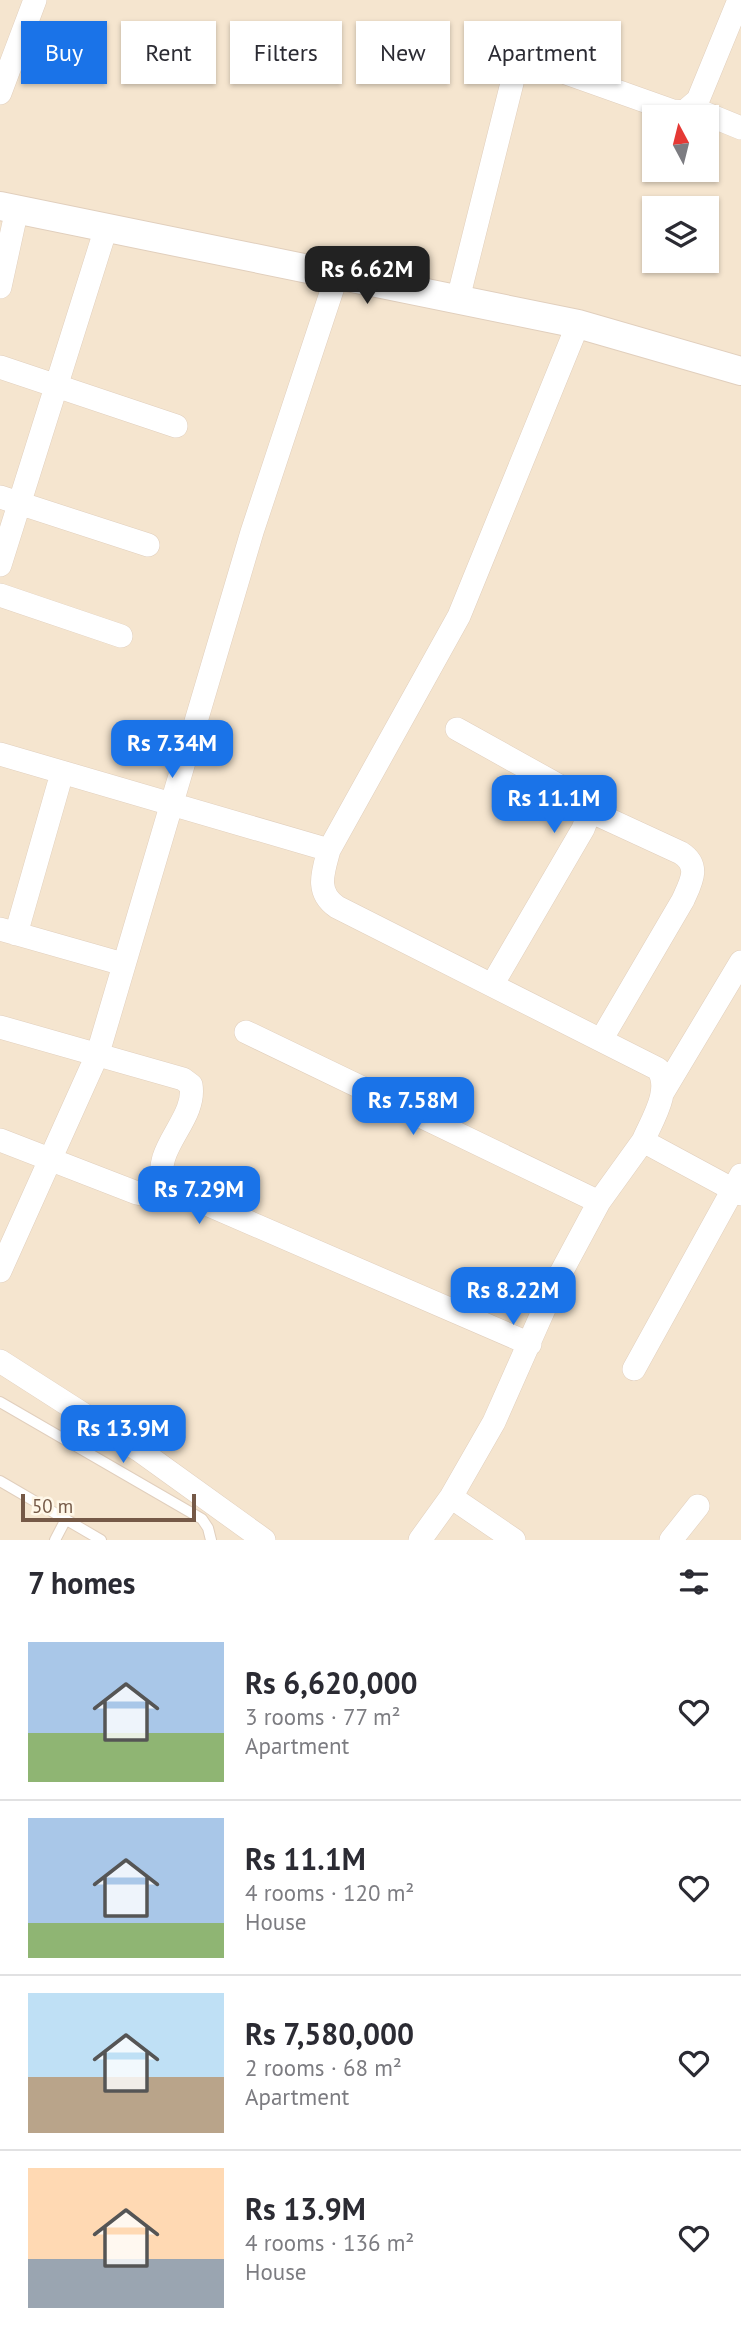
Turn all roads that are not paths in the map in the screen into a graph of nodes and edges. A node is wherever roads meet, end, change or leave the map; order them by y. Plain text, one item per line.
1 (35, 0) edge
2 (739, 0) edge
3 (0, 93) edge
4 (656, 105) edge
5 (693, 105) edge
6 (719, 119) edge
7 (741, 128) edge
8 (9, 208) edge
9 (106, 228) junction
10 (337, 275) junction
11 (0, 287) edge
12 (458, 299) junction
13 (578, 324) junction
14 (0, 367) edge
15 (741, 370) edge
16 (57, 385) junction
17 (176, 425) dead end
18 (10, 500) edge
19 (148, 545) dead end
20 (0, 565) edge
21 (0, 595) edge
22 (121, 636) dead end
23 (457, 729) dead end
24 (0, 754) edge
25 (62, 773) junction
26 (170, 802) junction
27 (590, 811) junction
28 (329, 850) junction
29 (8, 931) edge
30 (741, 962) edge
31 (123, 964) junction
32 (492, 985) junction
33 (0, 1027) edge
34 (246, 1032) dead end
35 (601, 1040) junction
36 (98, 1053) junction
37 (663, 1092) junction
38 (0, 1140) edge
39 (643, 1141) junction
40 (53, 1159) junction
41 (165, 1186) junction
42 (738, 1186) edge
43 (599, 1202) junction
44 (0, 1271) edge
45 (530, 1344) junction
46 (0, 1360) edge
47 (634, 1369) dead end
48 (0, 1402) edge
49 (0, 1481) edge
50 (451, 1497) junction
51 (698, 1506) dead end
52 (66, 1520) junction
53 (55, 1540) edge
54 (101, 1540) edge
55 (211, 1540) edge
56 (264, 1540) edge
57 (420, 1540) edge
58 (514, 1540) edge
59 (671, 1540) edge

1 - 3 street
2 - 5 street
4 - 12 street
6 - 7 street
8 - 9 street
8 - 11 street
9 - 10 street
9 - 16 street
10 - 12 street
10 - 26 street
12 - 13 street
13 - 15 street
13 - 28 street
14 - 16 street
16 - 17 street
16 - 18 street
18 - 19 street
18 - 20 street
21 - 22 street
23 - 27 street
24 - 25 street
25 - 26 street
25 - 29 street
26 - 28 street
26 - 31 street
27 - 32 street
27 - 35 street
28 - 32 street
29 - 31 street
30 - 37 street
31 - 36 street
32 - 35 street
33 - 36 street
34 - 43 street
35 - 37 street
36 - 40 street
36 - 41 street
37 - 39 street
38 - 40 street
39 - 42 street
39 - 43 street
40 - 41 street
40 - 44 street
41 - 45 street
42 - 47 street
43 - 45 street
45 - 50 street
46 - 56 street
48 - 55 lane
49 - 52 lane
50 - 57 street
50 - 58 street
51 - 59 street
52 - 53 lane
52 - 54 lane

